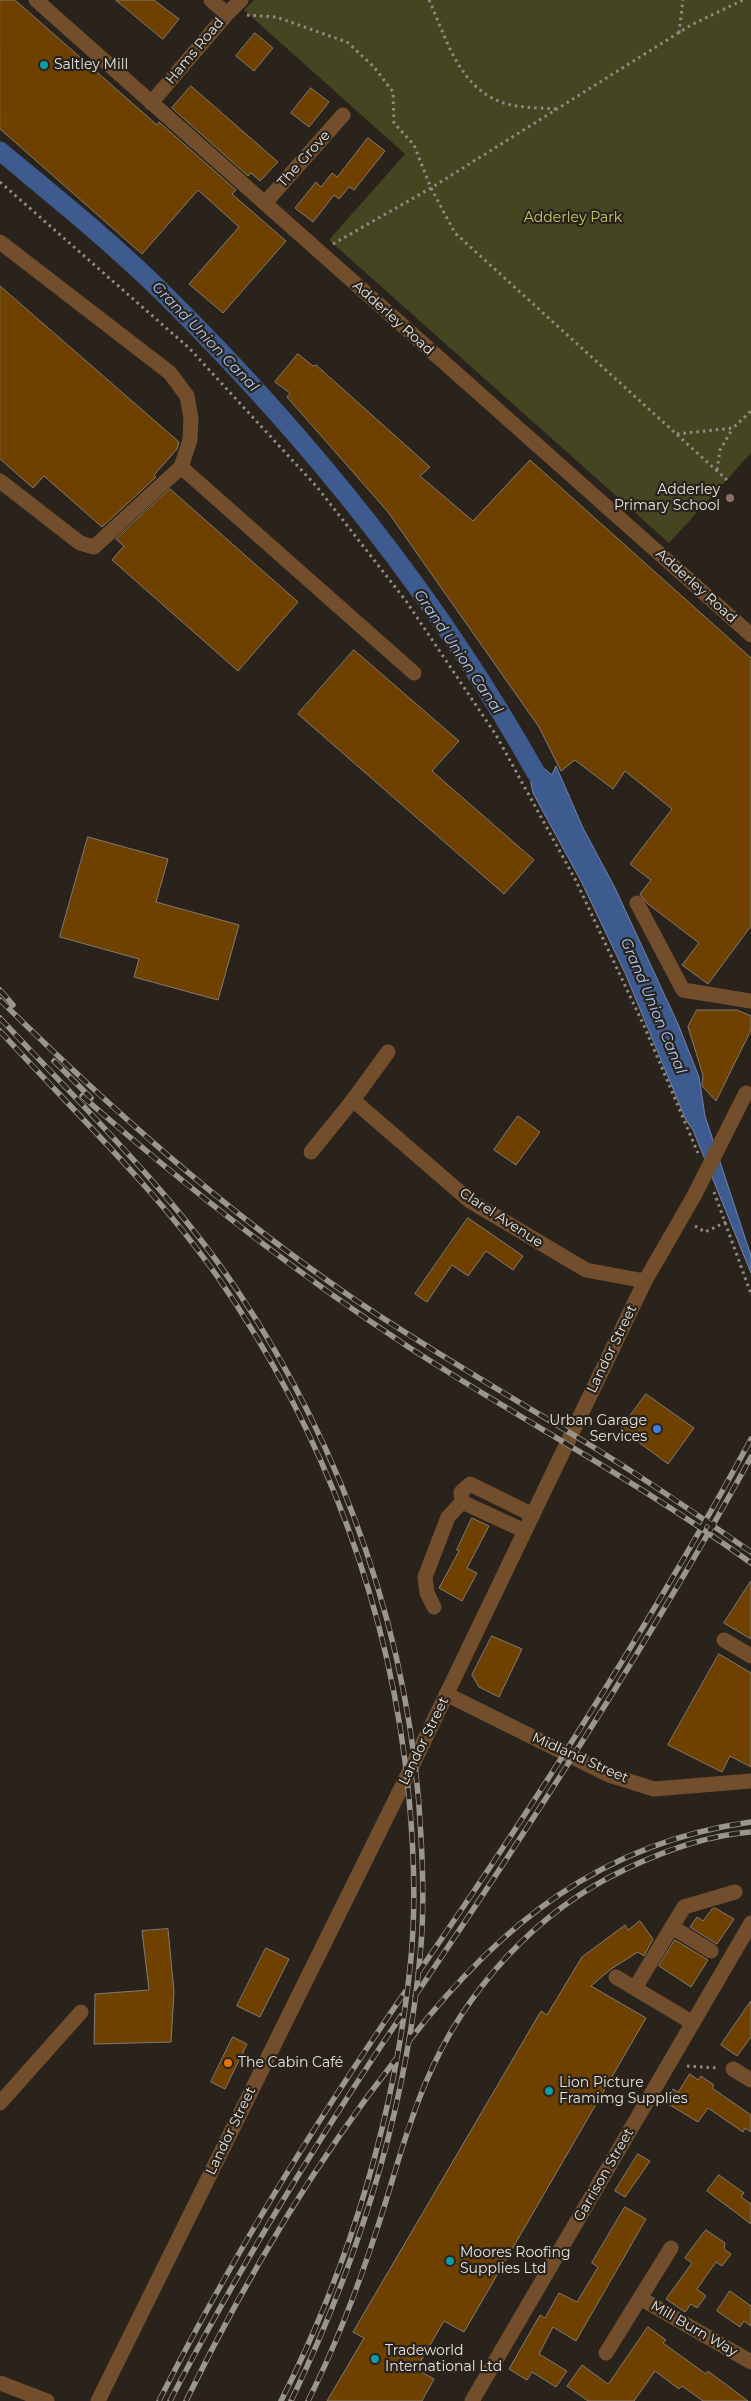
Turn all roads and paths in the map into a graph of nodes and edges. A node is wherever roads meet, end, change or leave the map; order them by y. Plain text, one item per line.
1 (36, 0) edge
2 (211, 0) edge
3 (241, 0) edge
4 (430, 0) edge
5 (683, 0) edge
6 (743, 0) edge
7 (226, 14) junction
8 (679, 33) junction
9 (151, 104) junction
10 (558, 109) junction
11 (343, 115) dead end
12 (0, 182) edge
13 (431, 188) junction
14 (264, 203) junction
15 (0, 242) edge
16 (319, 252) junction
17 (751, 411) edge
18 (733, 428) junction
19 (677, 434) junction
20 (181, 467) junction
21 (717, 471) junction
22 (727, 480) dead end
23 (0, 481) edge
24 (751, 635) edge
25 (414, 674) dead end
26 (637, 903) dead end
27 (751, 1001) edge
28 (388, 1052) dead end
29 (749, 1088) edge
30 (353, 1100) junction
31 (311, 1152) dead end
32 (702, 1162) dead end
33 (712, 1188) dead end
34 (682, 1218) junction
35 (726, 1222) junction
36 (645, 1280) junction
37 (751, 1294) edge
38 (462, 1502) junction
39 (533, 1515) junction
40 (525, 1531) junction
41 (434, 1607) dead end
42 (724, 1640) dead end
43 (751, 1656) edge
44 (446, 1694) junction
45 (751, 1781) edge
46 (735, 1892) dead end
47 (751, 1923) edge
48 (672, 1927) junction
49 (711, 1951) dead end
50 (616, 1977) dead end
51 (635, 1988) junction
52 (81, 2012) dead end
53 (693, 2023) junction
54 (671, 2059) junction
55 (733, 2069) joint
56 (751, 2079) edge
57 (0, 2103) edge
58 (671, 2248) dead end
59 (640, 2298) junction
60 (606, 2353) dead end
61 (751, 2362) edge
62 (0, 2383) edge
63 (47, 2401) edge
64 (98, 2401) edge
65 (472, 2401) edge

1 - 9 street, Adderley Road
2 - 7 street
3 - 7 street, Hams Road
4 - 10 path
5 - 8 path
6 - 8 path
7 - 9 street, Hams Road
7 - 13 path
8 - 10 path
9 - 14 street, Adderley Road
10 - 13 path
11 - 14 street, The Grove
12 - 32 path
13 - 16 path
13 - 19 path
14 - 16 street, Adderley Road
15 - 20 street
16 - 24 street, Adderley Road
17 - 18 path
18 - 19 path
18 - 21 path
19 - 21 path
20 - 23 street
20 - 25 street
21 - 22 path
26 - 27 street
28 - 30 street
29 - 34 street, Landor Street, bridge
30 - 31 street
30 - 36 street, Clarel Avenue
33 - 35 path
34 - 35 path
34 - 36 street, Landor Street
35 - 37 path
36 - 39 street, Landor Street
38 - 39 street
38 - 40 street
38 - 41 street
39 - 40 street, Landor Street
40 - 44 street, Landor Street
42 - 43 street
44 - 45 street, Midland Street
44 - 64 street, Landor Street
46 - 48 street
47 - 53 street, Garrison Street
48 - 49 street
48 - 51 street
50 - 51 street
51 - 53 street
52 - 57 street
53 - 54 street, Garrison Street
54 - 55 path
54 - 65 street, Garrison Street
55 - 56 street
58 - 59 street
59 - 60 street, Mill Burn Way
59 - 61 street, Mill Burn Way
62 - 63 street

